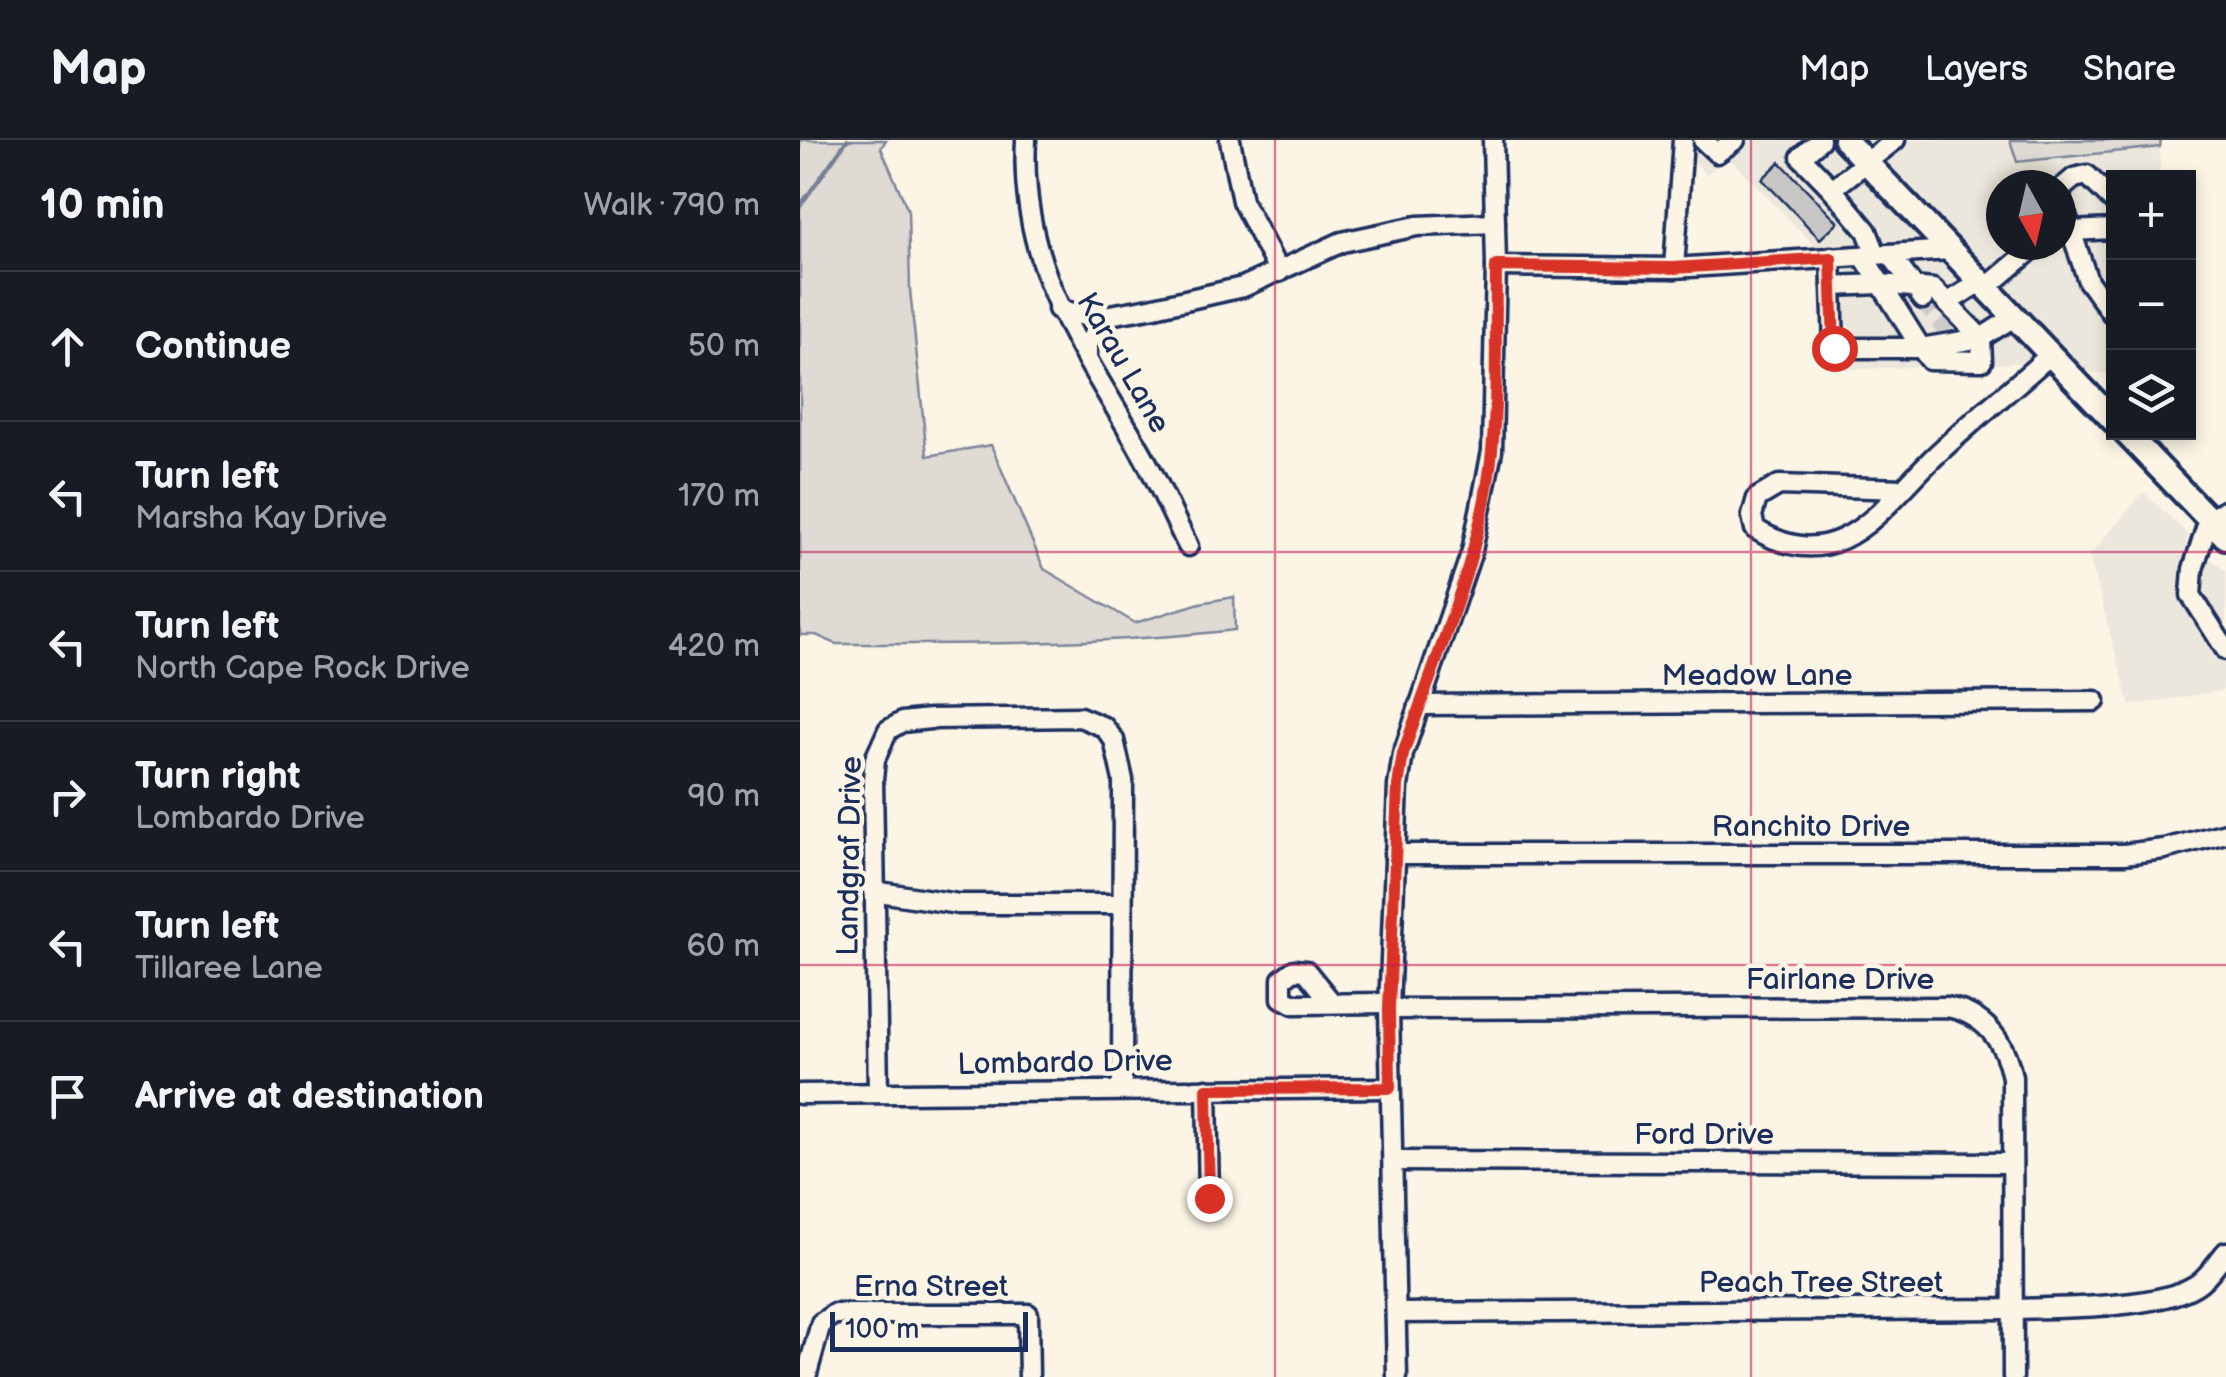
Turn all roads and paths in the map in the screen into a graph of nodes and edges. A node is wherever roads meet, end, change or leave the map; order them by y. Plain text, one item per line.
1 (1026, 140) edge
2 (1230, 140) edge
3 (1493, 140) edge
4 (1683, 140) edge
5 (1703, 140) edge
6 (1735, 140) edge
7 (1820, 140) edge
8 (1845, 140) edge
9 (1895, 140) edge
10 (1866, 161) junction
11 (2076, 178) edge
12 (1832, 189) junction
13 (2106, 194) edge
14 (1495, 224) junction
15 (2076, 227) edge
16 (2106, 229) edge
17 (1950, 250) junction
18 (2076, 252) edge
19 (1877, 255) junction
20 (1831, 258) junction
21 (2017, 260) edge
22 (1496, 266) junction
23 (1674, 268) junction
24 (1279, 272) junction
25 (1881, 284) junction
26 (1983, 285) junction
27 (1832, 286) junction
28 (1918, 292) junction
29 (1947, 303) junction
30 (2106, 305) edge
31 (1058, 308) junction
32 (1103, 317) junction
33 (2014, 318) junction
34 (1981, 338) junction
35 (1921, 348) junction
36 (2050, 356) junction
37 (1086, 360) junction
38 (2106, 413) edge
39 (2134, 440) edge
40 (1903, 489) junction
41 (2217, 514) edge
42 (2226, 537) edge
43 (1188, 546) dead end
44 (2226, 650) edge
45 (2095, 701) dead end
46 (1420, 706) junction
47 (2226, 833) edge
48 (1394, 854) junction
49 (873, 890) junction
50 (1122, 904) junction
51 (1332, 1003) dead end
52 (1389, 1006) junction
53 (1122, 1088) junction
54 (1390, 1088) junction
55 (1207, 1089) junction
56 (878, 1092) junction
57 (800, 1094) edge
58 (1395, 1161) junction
59 (2012, 1163) junction
60 (1209, 1198) dead end
61 (2226, 1252) edge
62 (2014, 1309) junction
63 (1398, 1312) junction
64 (806, 1377) edge
65 (1029, 1377) edge
66 (1397, 1377) edge
67 (2012, 1377) edge

1 - 31 street, Karau Lane
2 - 24 street
3 - 14 street
4 - 23 street
5 - 6 street
7 - 12 street
8 - 10 main road
9 - 10 street
10 - 12 street
10 - 17 main road
11 - 13 street
12 - 19 street
14 - 22 street
14 - 24 street
15 - 16 street
17 - 19 street
17 - 26 main road
18 - 30 street
19 - 20 street
19 - 25 street
19 - 28 street
20 - 23 street
20 - 27 street
21 - 26 street
22 - 23 street
22 - 46 street
24 - 32 street
25 - 27 street
25 - 28 street
25 - 35 street
26 - 29 street
26 - 33 main road
27 - 35 street
28 - 29 street
29 - 34 street
31 - 32 street
31 - 37 street, Karau Lane
32 - 37 street
33 - 34 street
33 - 36 main road
34 - 35 street
34 - 35 street
36 - 38 main road
36 - 40 street
37 - 43 street, Karau Lane
39 - 41 main road
40 - 40 street
41 - 42 main road
41 - 44 street
45 - 46 street, Meadow Lane
46 - 48 street
47 - 48 street, Ranchito Drive
48 - 52 street
49 - 50 street
49 - 50 street, Landgraf Drive
49 - 56 street, Landgraf Drive
50 - 53 street, Landgraf Drive
51 - 52 street, Fairlane Drive
52 - 54 street
52 - 59 street, Fairlane Drive
53 - 55 street, Lombardo Drive
53 - 56 street, Lombardo Drive
54 - 55 street, Lombardo Drive
54 - 58 street
55 - 60 street
56 - 57 street, Lombardo Drive
58 - 59 street, Ford Drive
58 - 63 street
59 - 62 street, Fairlane Drive
61 - 62 street, Peach Tree Street
62 - 63 street, Peach Tree Street
62 - 67 street, Fairlane Drive
63 - 66 street
64 - 65 street, Erna Street

